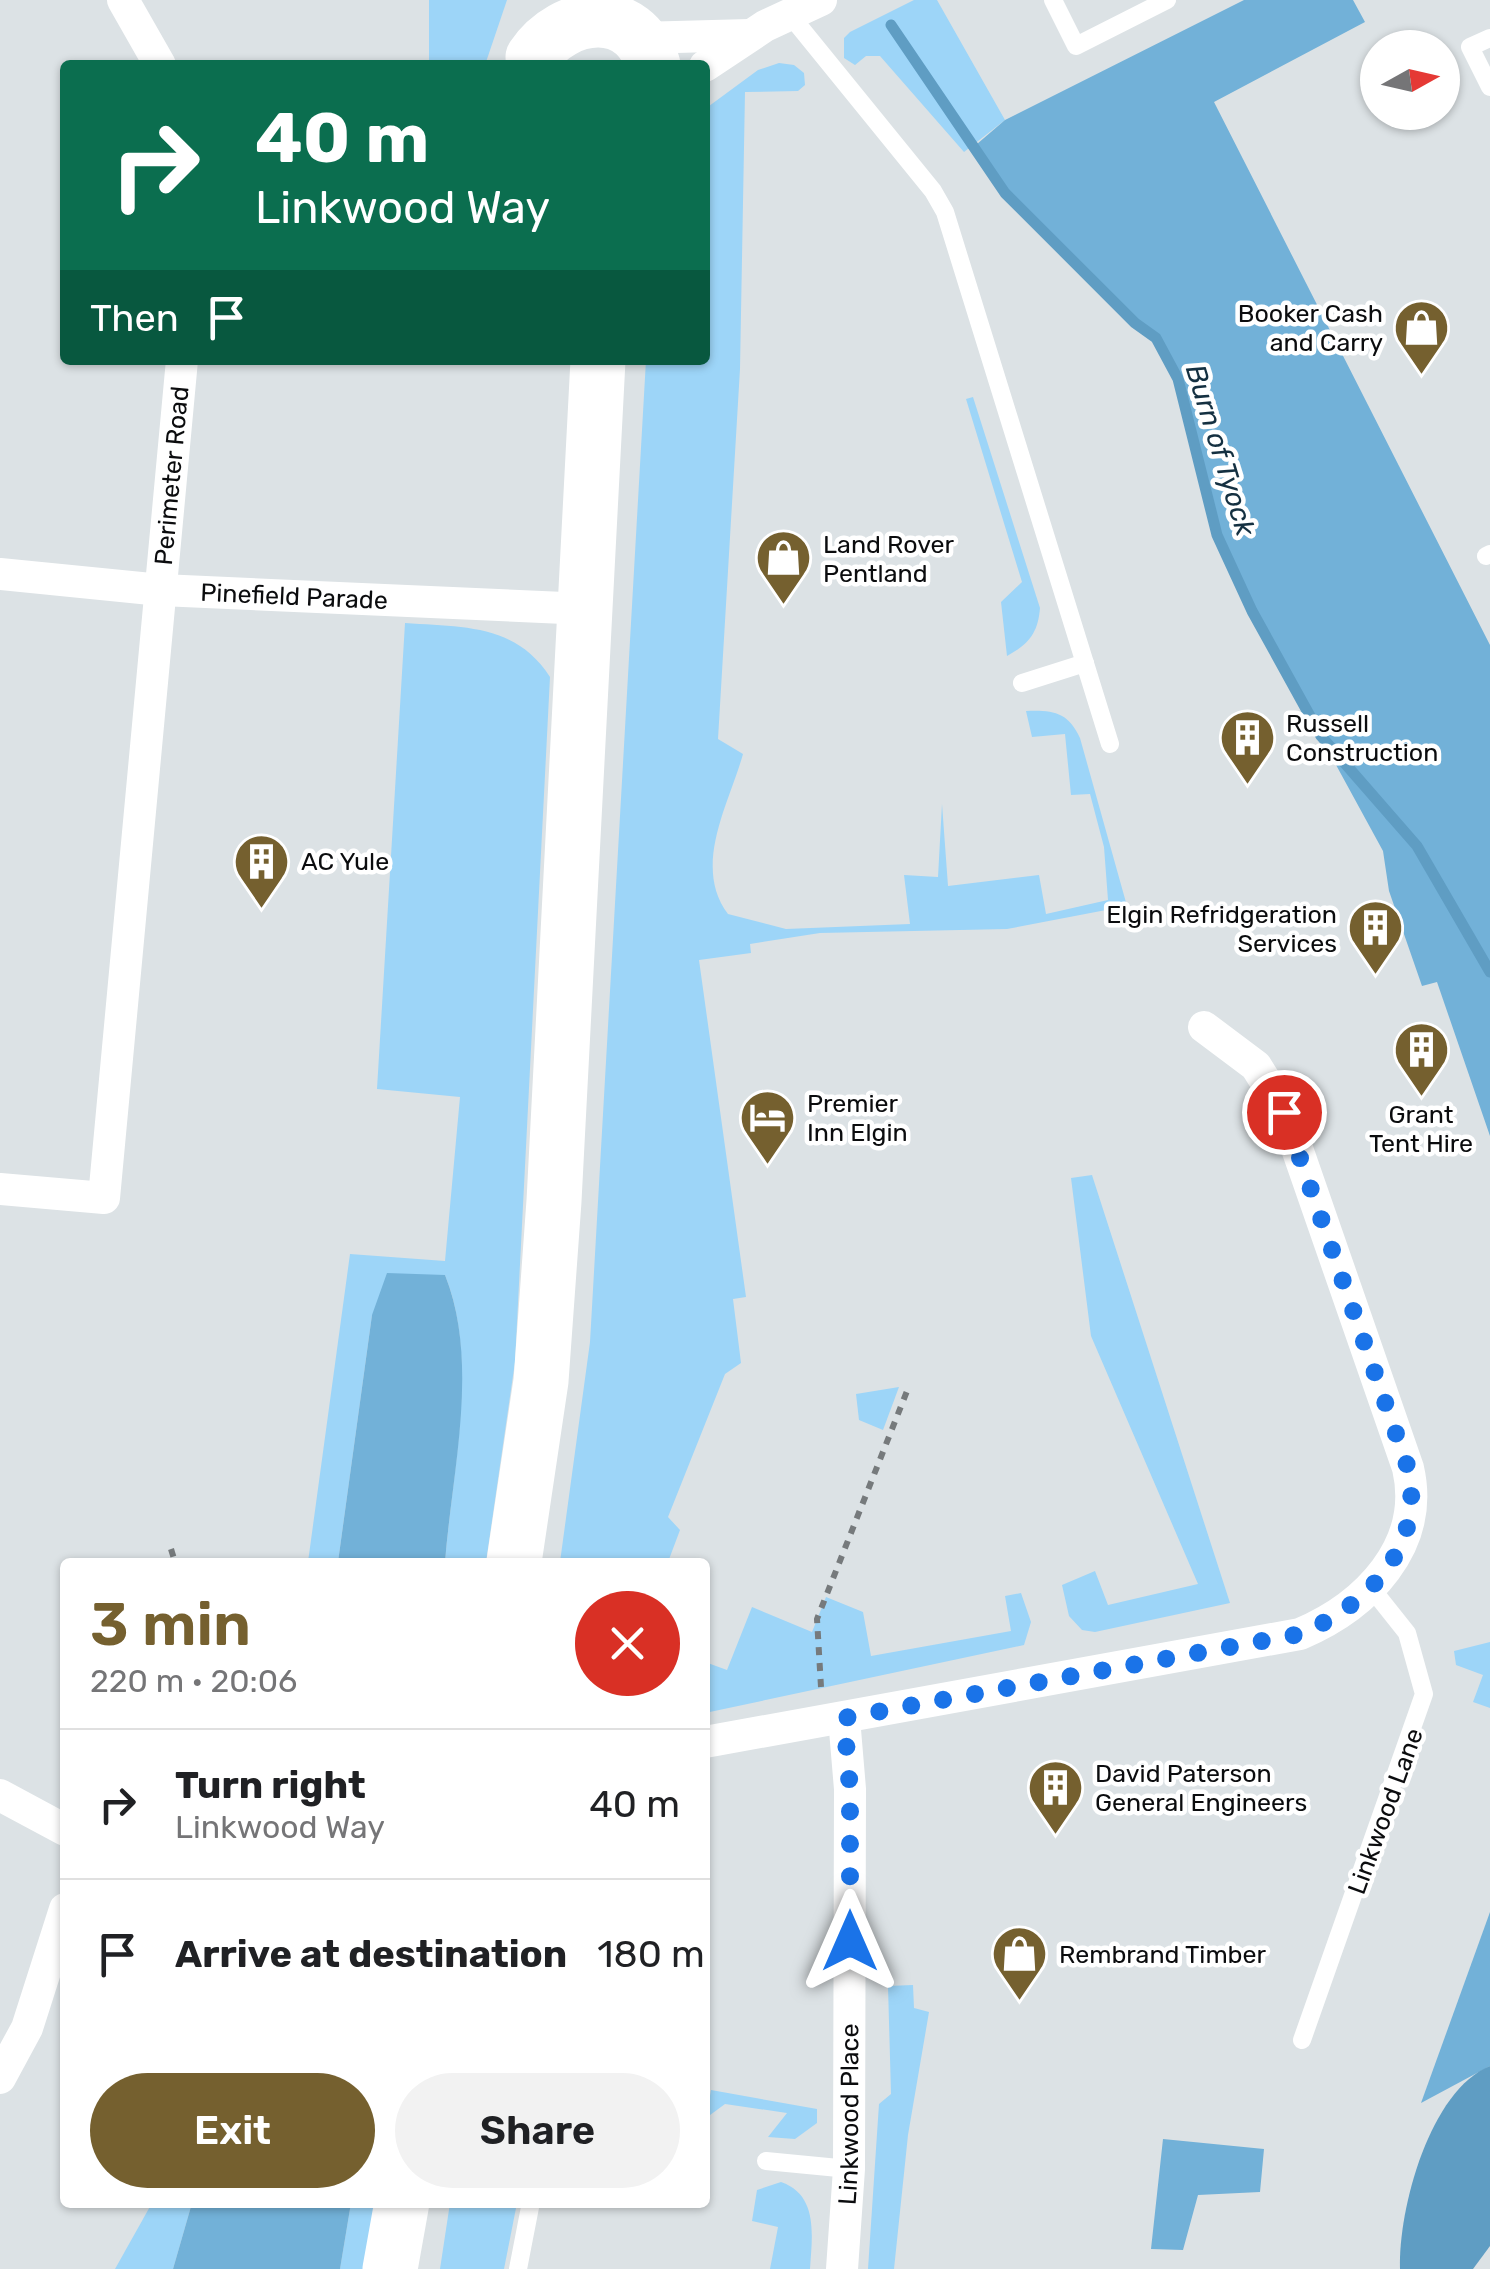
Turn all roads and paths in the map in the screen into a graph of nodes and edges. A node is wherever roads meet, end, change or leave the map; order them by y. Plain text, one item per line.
1 (123, 0) edge
2 (548, 0) edge
3 (821, 0) edge
4 (1053, 0) edge
5 (1167, 0) edge
6 (790, 15) junction
7 (629, 32) edge
8 (750, 35) junction
9 (1490, 38) edge
10 (157, 60) edge
11 (532, 60) edge
12 (533, 60) edge
13 (710, 63) edge
14 (1490, 86) edge
15 (182, 365) edge
16 (598, 365) edge
17 (0, 574) edge
18 (160, 590) junction
19 (587, 609) junction
20 (1085, 663) junction
21 (1022, 683) dead end
22 (1110, 744) dead end
23 (1204, 1028) dead end
24 (0, 1188) edge
25 (909, 1386) dead end
26 (170, 1550) dead end
27 (173, 1558) edge
28 (515, 1558) edge
29 (1372, 1588) junction
30 (833, 1719) junction
31 (710, 1741) edge
32 (0, 1795) edge
33 (60, 1827) edge
34 (60, 1925) edge
35 (1302, 2040) dead end
36 (0, 2078) edge
37 (766, 2161) dead end
38 (849, 2169) junction
39 (401, 2208) edge
40 (530, 2208) edge
41 (390, 2269) edge
42 (518, 2269) edge
43 (842, 2269) edge

1 - 10 street
2 - 11 highway
3 - 6 street
4 - 5 lane
6 - 8 street
6 - 20 lane
7 - 8 street
7 - 12 highway
8 - 13 street
9 - 14 lane
15 - 18 street, Perimeter Road
16 - 19 highway
17 - 18 street, Pinefield Parade
18 - 19 street, Pinefield Parade
18 - 24 street, Perimeter Road
19 - 28 highway
20 - 21 lane
20 - 22 lane
23 - 29 street
25 - 30 path
26 - 27 path
29 - 30 street
29 - 35 lane, Linkwood Lane
30 - 31 street
30 - 38 street, Linkwood Place
32 - 33 street
34 - 36 street
37 - 38 lane
38 - 43 street, Linkwood Place
39 - 41 highway
40 - 42 lane

